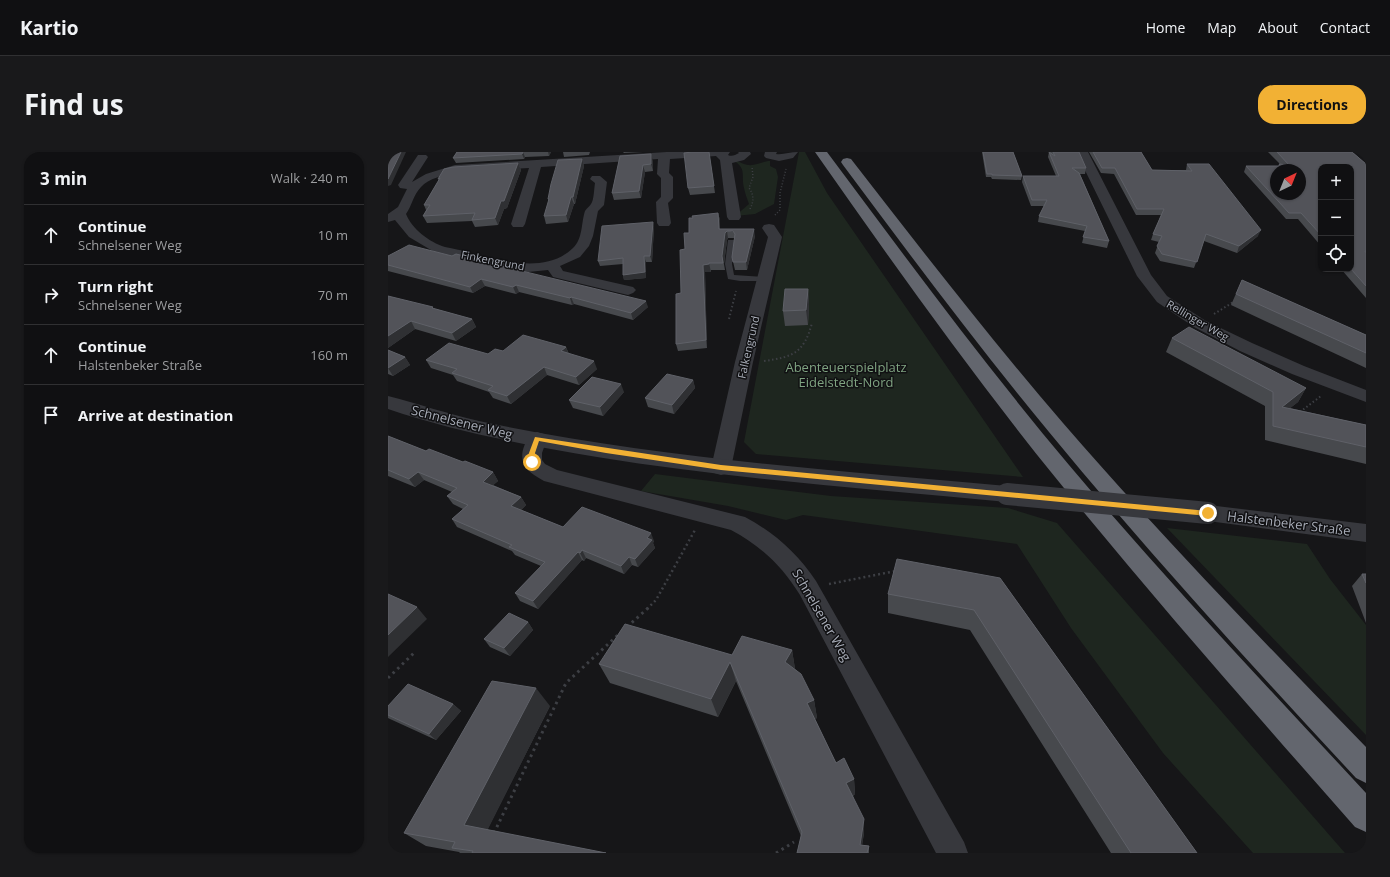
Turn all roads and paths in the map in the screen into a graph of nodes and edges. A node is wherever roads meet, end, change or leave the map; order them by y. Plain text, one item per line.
1 (744, 152) edge
2 (771, 152) edge
3 (822, 152) edge
4 (839, 152) edge
5 (1082, 152) edge
6 (724, 154) edge
7 (788, 155) edge
8 (664, 156) junction
9 (422, 157) dead end
10 (599, 160) junction
11 (536, 164) junction
12 (752, 166) dead end
13 (417, 184) junction
14 (394, 216) edge
15 (734, 217) joint
16 (772, 221) joint
17 (664, 223) dead end
18 (518, 224) dead end
19 (731, 242) edge
20 (551, 264) junction
21 (764, 278) junction
22 (740, 279) junction
23 (628, 290) dead end
24 (1240, 298) edge
25 (728, 319) dead end
26 (812, 323) dead end
27 (1200, 324) junction
28 (744, 362) junction
29 (1336, 385) junction
30 (1366, 396) edge
31 (388, 402) edge
32 (1295, 416) edge
33 (537, 439) junction
34 (727, 468) junction
35 (704, 514) junction
36 (1366, 533) edge
37 (901, 572) edge
38 (808, 588) junction
39 (416, 651) dead end
40 (388, 678) edge
41 (1366, 768) edge
42 (1366, 816) edge
43 (500, 836) edge
44 (794, 842) edge
45 (776, 853) edge
46 (953, 853) edge

1 - 6 street
2 - 7 street
3 - 42 highway
4 - 41 highway
5 - 27 street, Rellinger Weg
6 - 8 street
6 - 15 street
7 - 16 path
8 - 10 street
8 - 17 street
9 - 13 street
10 - 11 street
10 - 20 street, Finkengrund
11 - 13 street
11 - 18 street
12 - 15 path
13 - 14 street
14 - 20 street, Finkengrund
16 - 21 street, Falkengrund
19 - 22 lane
20 - 23 street
21 - 22 lane
21 - 28 street, Falkengrund
22 - 25 path
24 - 27 path
26 - 28 path
27 - 29 street, Rellinger Weg
28 - 34 street, Falkengrund
29 - 30 street, Rellinger Weg
29 - 32 path
31 - 33 street, Schnelsener Weg
33 - 34 street, Schnelsener Weg
33 - 35 street, Schnelsener Weg
34 - 36 street, Halstenbeker Straße, bridge
35 - 38 street, Schnelsener Weg
35 - 43 path
37 - 38 path
38 - 46 street, Schnelsener Weg
39 - 40 path
44 - 45 path

